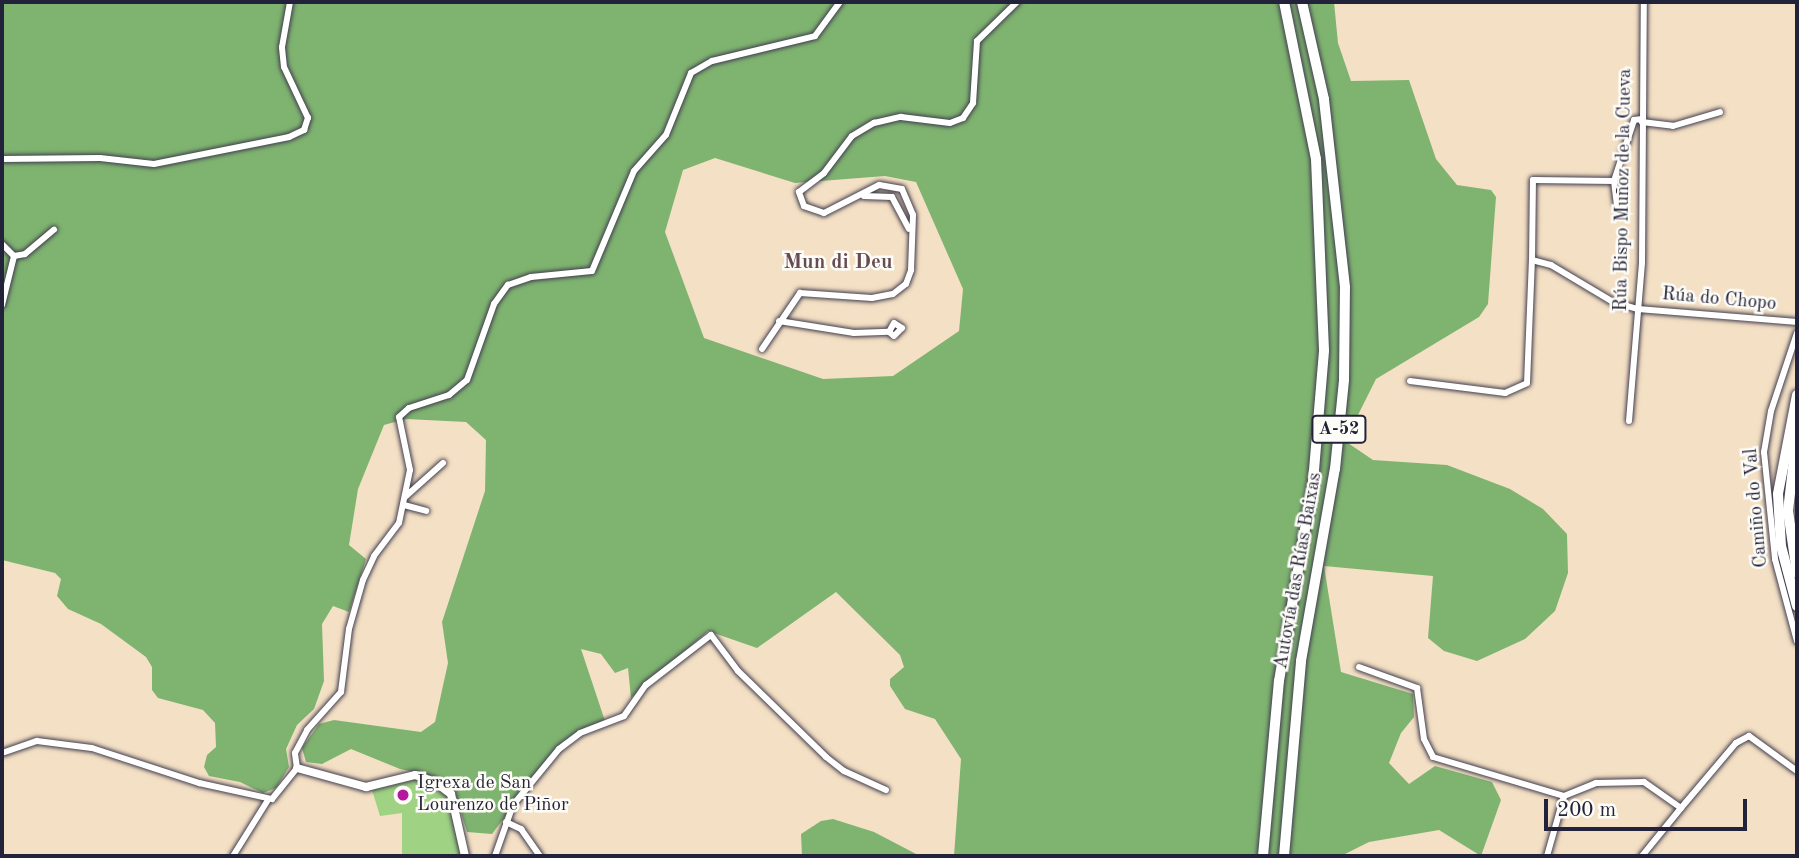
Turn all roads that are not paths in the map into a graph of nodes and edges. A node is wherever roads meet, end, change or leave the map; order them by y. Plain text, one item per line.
1 (290, 2) edge
2 (839, 2) edge
3 (1017, 2) edge
4 (1284, 2) edge
5 (1301, 2) edge
6 (1308, 2) edge
7 (1644, 2) edge
8 (1324, 99) junction
9 (1720, 112) dead end
10 (1642, 120) junction
11 (2, 159) edge
12 (1614, 181) junction
13 (898, 186) junction
14 (892, 197) junction
15 (852, 201) junction
16 (1617, 204) dead end
17 (54, 230) dead end
18 (911, 233) junction
19 (2, 244) edge
20 (14, 256) junction
21 (1532, 260) junction
22 (2, 305) edge
23 (787, 309) junction
24 (1638, 309) junction
25 (779, 321) junction
26 (1797, 322) edge
27 (798, 324) junction
28 (889, 332) dead end
29 (1797, 332) edge
30 (762, 349) dead end
31 (1410, 381) dead end
32 (1797, 395) edge
33 (1629, 421) dead end
34 (1797, 434) edge
35 (443, 463) dead end
36 (405, 497) junction
37 (404, 505) junction
38 (426, 511) dead end
39 (1797, 573) edge
40 (1797, 606) edge
41 (1797, 640) edge
42 (1359, 667) dead end
43 (2, 753) edge
44 (297, 768) junction
45 (1797, 771) edge
46 (886, 790) dead end
47 (1564, 796) junction
48 (268, 800) junction
49 (1681, 808) junction
50 (506, 822) junction
51 (233, 856) edge
52 (465, 856) edge
53 (495, 856) edge
54 (540, 856) edge
55 (1264, 856) edge
56 (1284, 856) edge
57 (1546, 856) edge
58 (1642, 856) edge

1 - 11 street
2 - 36 street
3 - 15 street
4 - 55 highway, Autovía das Rías Baixas / A-52
5 - 8 highway, Autovía das Rías Baixas / A-52
6 - 8 highway
7 - 10 street, Rúa Bispo Muñoz de la Cueva
8 - 56 highway, Autovía das Rías Baixas / A-52
9 - 10 street
10 - 12 street
10 - 24 street, Rúa Bispo Muñoz de la Cueva
12 - 16 street
12 - 21 street
13 - 14 street
13 - 15 street
13 - 18 street
14 - 15 street
14 - 18 street
17 - 20 street
18 - 23 street
19 - 20 street
20 - 22 street
21 - 24 street, Rúa do Chopo
21 - 31 street
23 - 25 street
23 - 27 street
24 - 26 street, Rúa do Chopo
24 - 33 street, Rúa Bispo Muñoz de la Cueva
25 - 27 street
25 - 30 street
27 - 28 street
29 - 41 street, Camiño do Val
32 - 40 highway
34 - 39 highway
35 - 36 street
36 - 37 street
37 - 38 street
37 - 44 street
42 - 47 street
43 - 48 street
44 - 48 street
44 - 52 street
45 - 49 street
46 - 50 street
47 - 49 street
47 - 57 street
48 - 51 street
49 - 58 street
50 - 53 street
50 - 54 street

